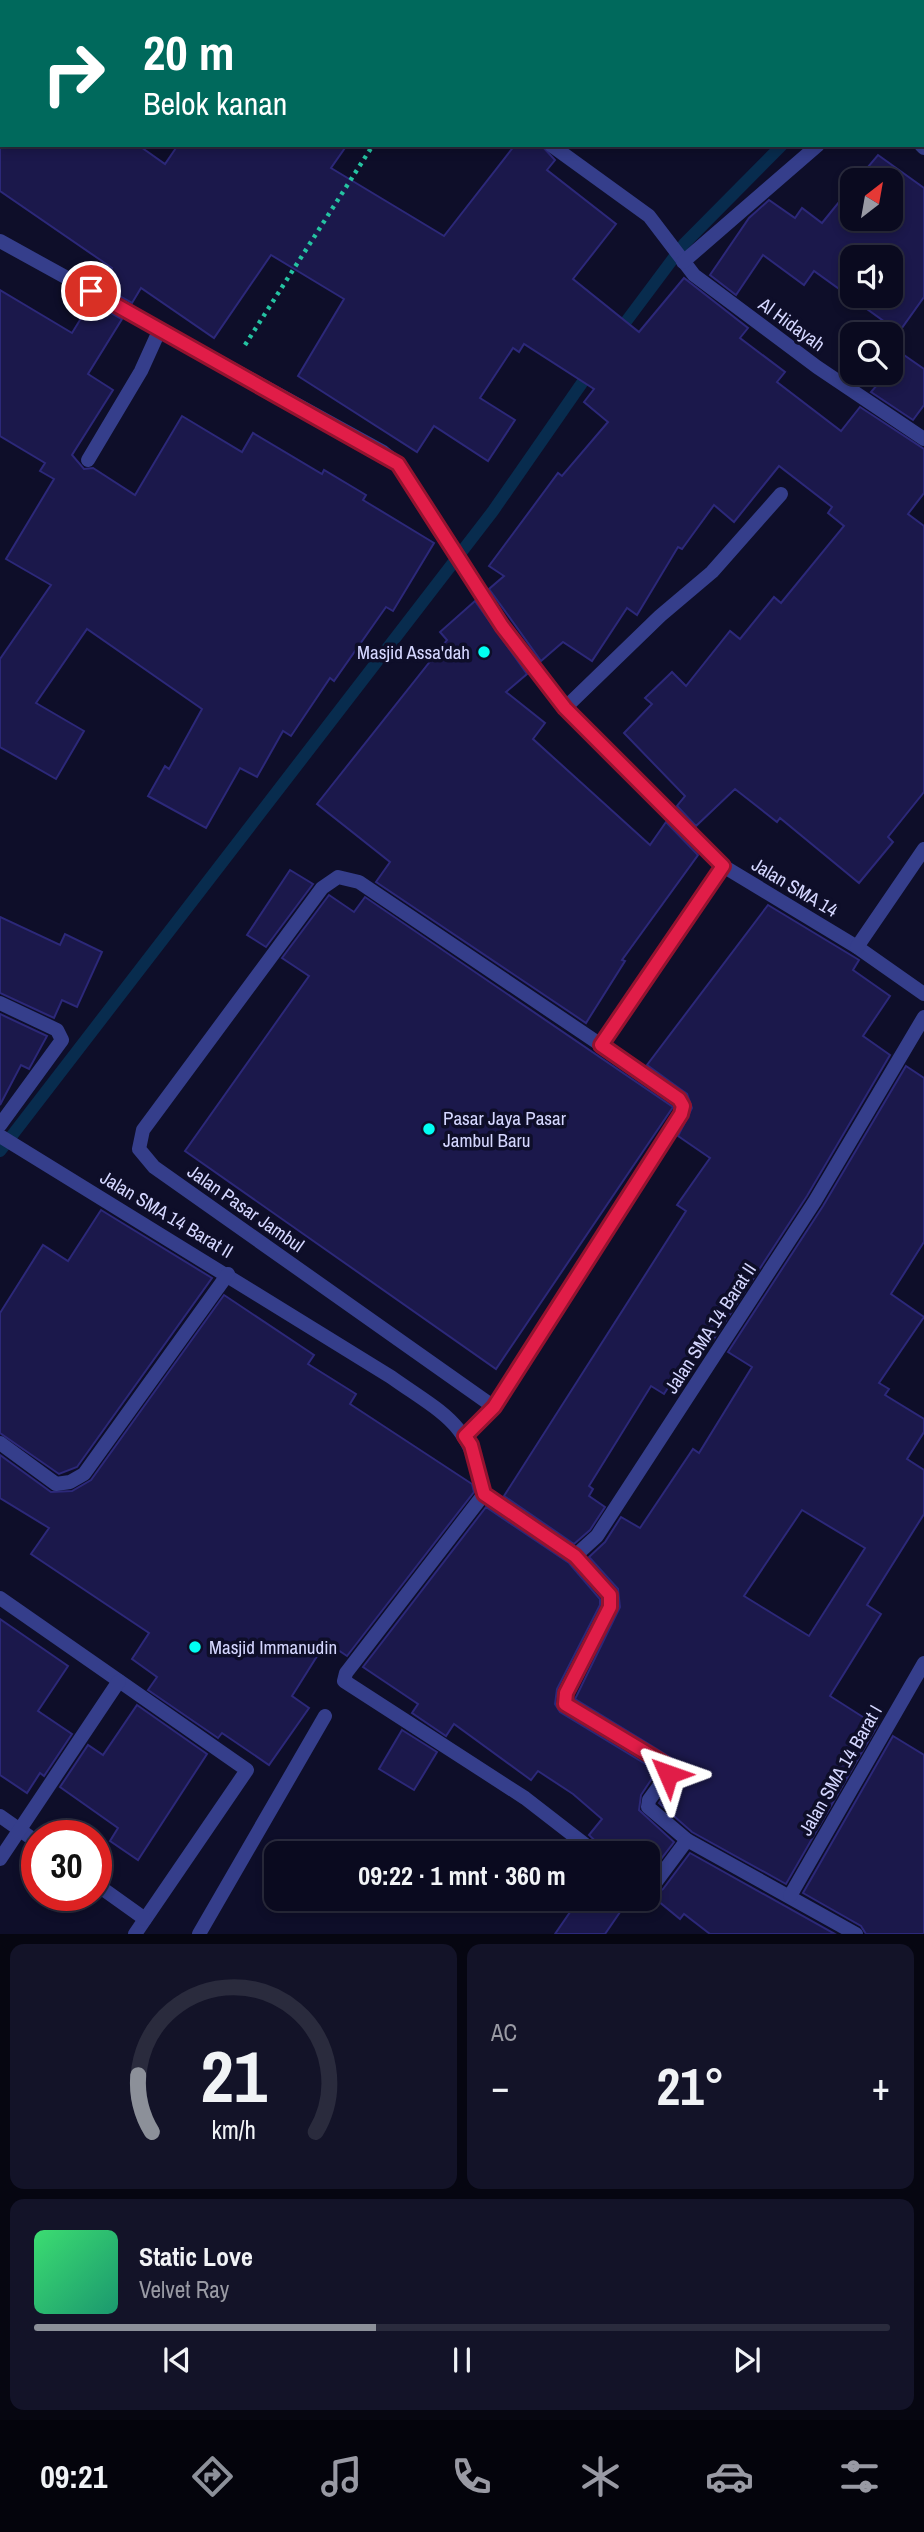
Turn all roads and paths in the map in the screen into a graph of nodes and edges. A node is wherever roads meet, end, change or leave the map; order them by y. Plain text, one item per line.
1 (372, 147) edge
2 (554, 147) edge
3 (816, 147) edge
4 (0, 241) edge
5 (681, 259) junction
6 (160, 329) junction
7 (229, 368) junction
8 (924, 439) edge
9 (88, 460) dead end
10 (781, 494) dead end
11 (565, 708) junction
12 (924, 849) edge
13 (723, 866) junction
14 (857, 947) junction
15 (924, 994) edge
16 (0, 1003) edge
17 (924, 1017) edge
18 (601, 1045) junction
19 (1, 1133) edge
20 (228, 1274) junction
21 (494, 1407) junction
22 (465, 1436) junction
23 (0, 1443) edge
24 (484, 1494) junction
25 (575, 1556) junction
26 (0, 1598) edge
27 (924, 1663) edge
28 (119, 1681) junction
29 (325, 1716) dead end
30 (0, 1816) edge
31 (19, 1830) junction
32 (687, 1840) junction
33 (581, 1841) edge
34 (0, 1859) edge
35 (660, 1876) edge
36 (112, 1895) edge
37 (790, 1896) junction
38 (145, 1919) junction
39 (135, 1934) edge
40 (199, 1934) edge
41 (856, 1934) edge

1 - 7 path
2 - 5 street, Al Hidayah
3 - 5 street
4 - 6 street, Jalan SMA 14
5 - 8 street, Al Hidayah
6 - 7 street, Jalan SMA 14
6 - 9 street
7 - 11 street, Jalan SMA 14
10 - 11 street
11 - 13 street, Jalan SMA 14
12 - 14 street
13 - 14 street, Jalan SMA 14
13 - 18 street
14 - 15 street, Jalan SMA 14
16 - 19 street
17 - 25 street, Jalan SMA 14 Barat II
18 - 21 street, Jalan Pasar Jambul
18 - 21 street, Jalan Pasar Jambul
19 - 20 street, Jalan SMA 14 Barat II
20 - 22 street, Jalan SMA 14 Barat II
20 - 23 street
21 - 22 street
22 - 24 street, Jalan SMA 14 Barat II
24 - 25 street
24 - 33 street
25 - 32 street
26 - 28 street
27 - 37 street, Jalan SMA 14 Barat I
28 - 31 street
28 - 38 street
29 - 40 street
30 - 31 street
31 - 34 street
32 - 35 street
32 - 37 street
36 - 38 street
37 - 41 street
38 - 39 street

